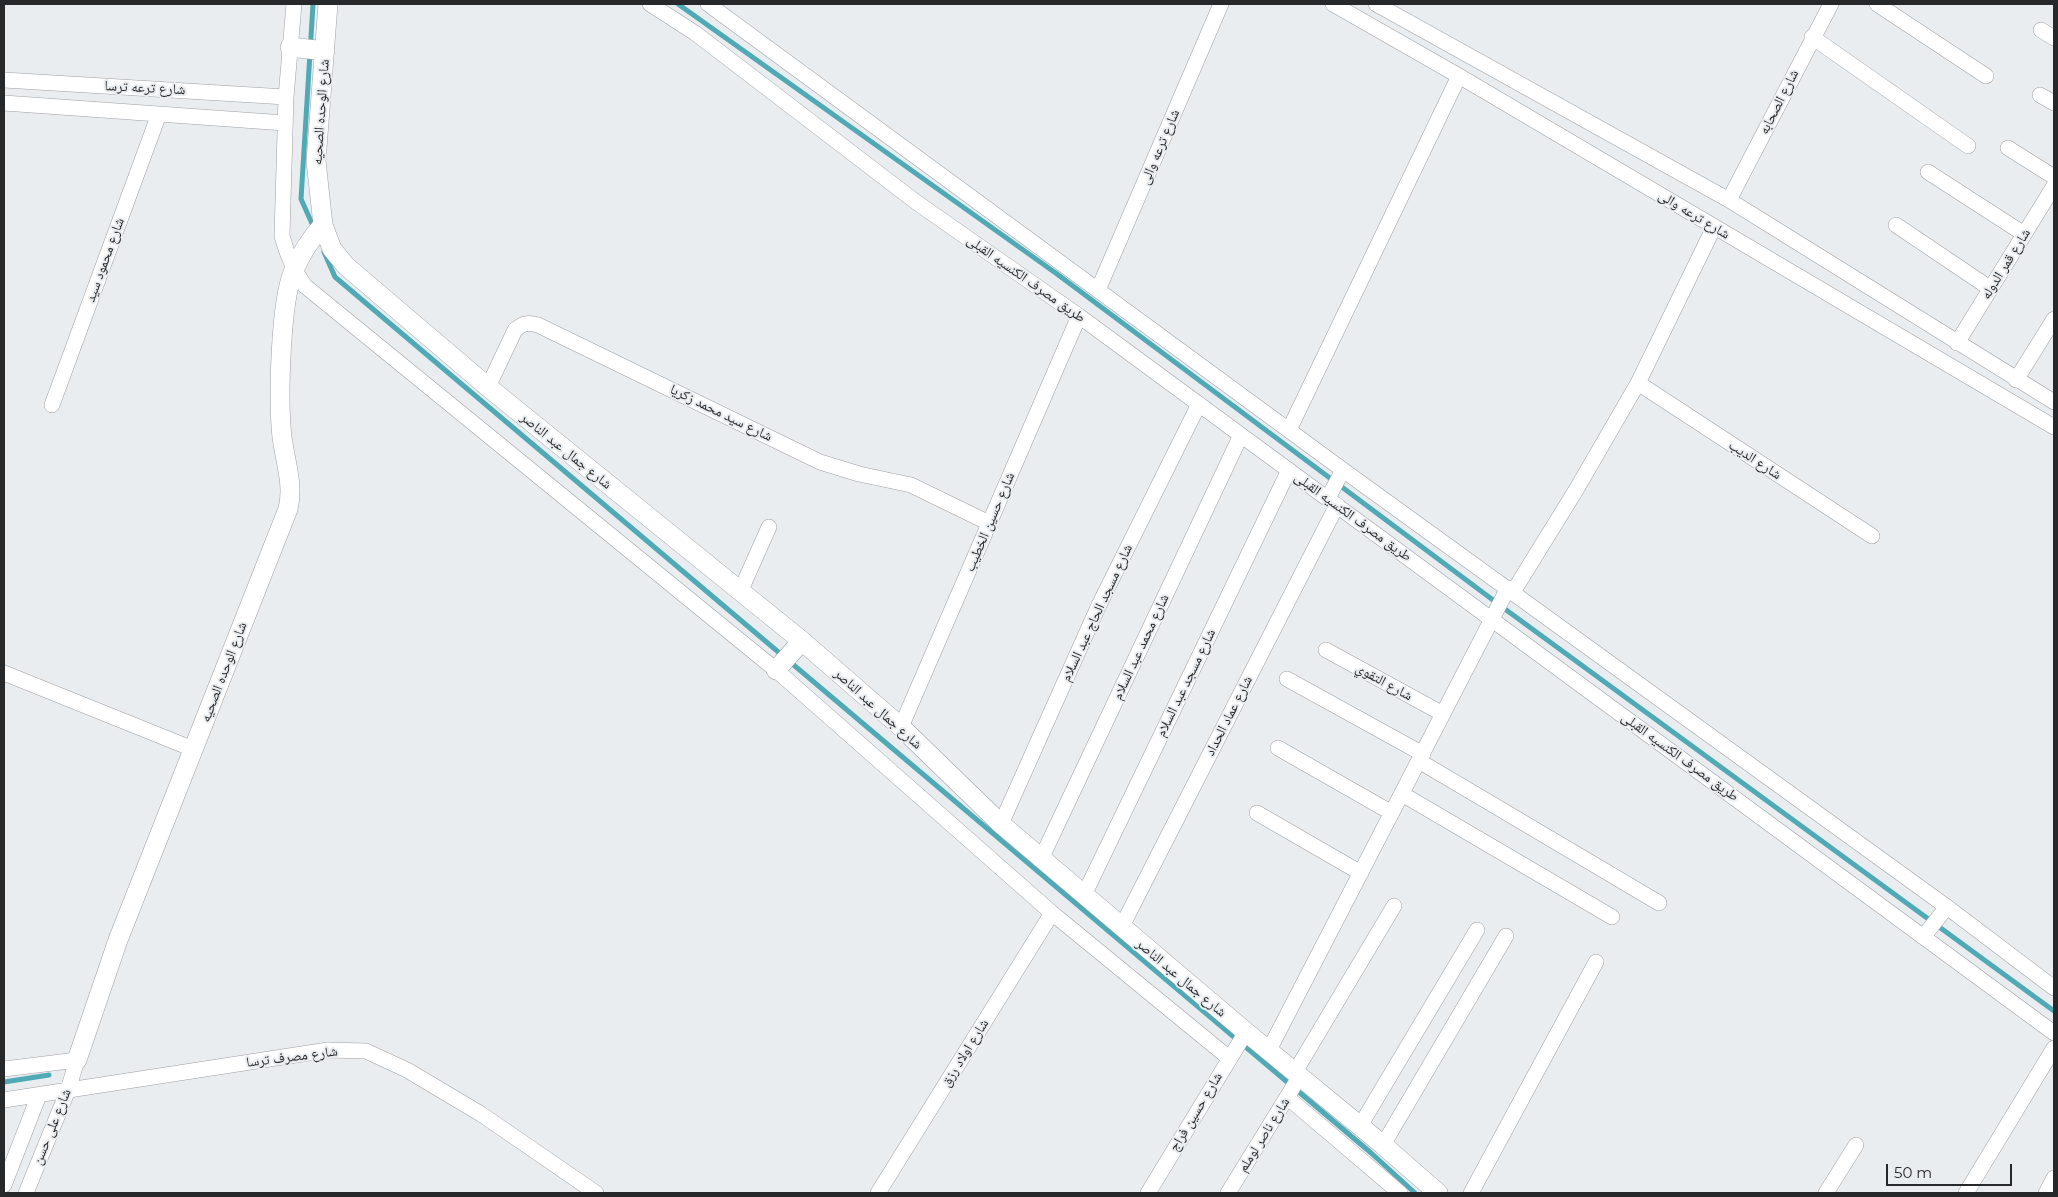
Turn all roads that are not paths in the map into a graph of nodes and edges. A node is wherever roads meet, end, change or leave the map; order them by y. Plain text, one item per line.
1 (294, 4) edge
2 (328, 4) edge
3 (650, 4) edge
4 (708, 4) edge
5 (1221, 4) edge
6 (1333, 4) edge
7 (1376, 4) edge
8 (1831, 4) edge
9 (1877, 4) edge
10 (2041, 30) dead end
11 (1812, 37) junction
12 (2054, 38) edge
13 (309, 49) junction
14 (1458, 76) junction
15 (1986, 76) dead end
16 (4, 80) edge
17 (2040, 95) dead end
18 (286, 97) junction
19 (4, 103) edge
20 (2054, 103) edge
21 (159, 114) junction
22 (285, 123) junction
23 (1968, 146) dead end
24 (2008, 148) dead end
25 (1928, 172) dead end
26 (2054, 177) edge
27 (2054, 186) edge
28 (1729, 200) junction
29 (1896, 225) dead end
30 (1714, 227) junction
31 (320, 228) junction
32 (2024, 234) junction
33 (1798, 243) junction
34 (1785, 268) junction
35 (294, 270) junction
36 (1990, 289) junction
37 (1098, 290) junction
38 (1079, 316) junction
39 (2054, 319) edge
40 (1957, 343) junction
41 (2016, 380) junction
42 (1638, 383) junction
43 (488, 387) junction
44 (2054, 402) edge
45 (1199, 404) junction
46 (52, 405) dead end
47 (2054, 427) edge
48 (1290, 430) junction
49 (1241, 435) junction
50 (1289, 470) junction
51 (1343, 470) junction
52 (1332, 501) junction
53 (989, 523) junction
54 (769, 527) dead end
55 (1872, 536) dead end
56 (1511, 590) junction
57 (740, 592) junction
58 (1493, 619) junction
59 (799, 644) junction
60 (1326, 650) dead end
61 (779, 668) junction
62 (4, 673) edge
63 (1287, 679) dead end
64 (1444, 714) junction
65 (902, 727) junction
66 (1278, 748) dead end
67 (193, 749) junction
68 (1421, 757) junction
69 (1402, 794) junction
70 (1392, 813) junction
71 (1257, 814) dead end
72 (1001, 824) junction
73 (1041, 859) junction
74 (1361, 873) junction
75 (1084, 895) junction
76 (1658, 903) dead end
77 (1394, 906) dead end
78 (1947, 907) junction
79 (1052, 913) junction
80 (1612, 916) dead end
81 (1121, 928) junction
82 (1477, 930) dead end
83 (1506, 936) dead end
84 (1923, 936) junction
85 (1596, 962) dead end
86 (2054, 988) edge
87 (2054, 1033) edge
88 (1239, 1043) junction
89 (2054, 1048) edge
90 (1268, 1050) junction
91 (77, 1060) junction
92 (4, 1069) edge
93 (1294, 1084) junction
94 (68, 1090) junction
95 (39, 1095) junction
96 (4, 1100) edge
97 (1360, 1126) junction
98 (1383, 1145) junction
99 (1856, 1145) dead end
100 (2054, 1178) edge
101 (4, 1185) edge
102 (26, 1193) edge
103 (596, 1193) edge
104 (878, 1193) edge
105 (1148, 1193) edge
106 (1228, 1193) edge
107 (1400, 1193) edge
108 (1438, 1193) edge
109 (1471, 1193) edge
110 (1826, 1193) edge
111 (1966, 1193) edge
112 (2046, 1193) edge

1 - 13 street, شارع الوحده الصحيه
2 - 13 street, شارع الوحده الصحيه
3 - 38 street, طريق مصرف الكنسيه القبلى
4 - 37 street
5 - 37 street, شارع ترعه والى
6 - 14 street, شارع ترعه والى
7 - 28 street, شارع ترعه والى
8 - 11 street, شارع الصحابه
9 - 15 street
10 - 12 street
11 - 23 street
11 - 28 street, شارع الصحابه
13 - 18 street, شارع الوحده الصحيه
13 - 31 street, شارع الوحده الصحيه
14 - 30 street, شارع ترعه والى
14 - 48 street
16 - 18 street, شارع ترعه ترسا
17 - 20 street
18 - 22 street, شارع الوحده الصحيه
19 - 21 street, شارع ترعه ترسا
21 - 22 street, شارع ترعه ترسا
21 - 46 street, شارع محمود سيد
22 - 35 street, شارع الوحده الصحيه
24 - 26 street
25 - 32 street
27 - 32 street, شارع قمر الدوله
28 - 33 street, شارع ترعه والى
29 - 36 street
30 - 34 street, شارع ترعه والى
30 - 42 street
31 - 35 street, شارع الوحده الصحيه
31 - 43 street, شارع جمال عبد الناصر
32 - 36 street, شارع قمر الدوله
33 - 34 street
33 - 40 street, شارع ترعه والى
34 - 47 street, شارع ترعه والى
35 - 61 street, شارع جمال عبد الناصر
35 - 67 street, شارع الوحده الصحيه
36 - 40 street, شارع قمر الدوله
37 - 48 street
38 - 45 street, طريق مصرف الكنسيه القبلى
38 - 53 street, شارع حسين الخطيب
39 - 41 street
40 - 41 street, شارع ترعه والى
41 - 44 street, شارع ترعه والى
42 - 55 street, شارع الديب
42 - 56 street
43 - 53 street, شارع سيد محمد زكريا
43 - 57 street, شارع جمال عبد الناصر
45 - 49 street, طريق مصرف الكنسيه القبلى
45 - 72 street, شارع مسجد الحاج عبد السلام
48 - 51 street
49 - 50 street, طريق مصرف الكنسيه القبلى
49 - 73 street, شارع محمد عبد السلام
50 - 52 street, طريق مصرف الكنسيه القبلى
50 - 75 street, شارع مسجد عبد السلام
51 - 52 street, شارع عماد الحداد
51 - 56 street
52 - 58 street, طريق مصرف الكنسيه القبلى
52 - 81 street, شارع عماد الحداد
53 - 65 street, شارع حسين الخطيب
54 - 57 street
56 - 58 street
56 - 78 street
57 - 59 street, شارع جمال عبد الناصر
58 - 64 street
58 - 84 street, طريق مصرف الكنسيه القبلى
59 - 61 street
59 - 65 street, شارع جمال عبد الناصر
60 - 64 street, شارع التقوي
61 - 79 street, شارع جمال عبد الناصر
62 - 67 street
63 - 68 street
64 - 68 street
65 - 72 street, شارع جمال عبد الناصر
66 - 70 street
67 - 91 street, شارع الوحده الصحيه
68 - 69 street
68 - 76 street
69 - 70 street
69 - 80 street
70 - 74 street
71 - 74 street
72 - 73 street, شارع جمال عبد الناصر
73 - 75 street, شارع جمال عبد الناصر
74 - 90 street
75 - 81 street, شارع جمال عبد الناصر
77 - 93 street, شارع ناصر لوملم
78 - 84 street
78 - 86 street
79 - 88 street, شارع جمال عبد الناصر
79 - 104 street, شارع اولاد رزق
81 - 88 street, شارع جمال عبد الناصر
82 - 97 street
83 - 98 street
84 - 87 street, طريق مصرف الكنسيه القبلى
85 - 109 street
88 - 90 street, شارع جمال عبد الناصر
88 - 105 street, شارع حسين فراج
89 - 111 street
90 - 93 street, شارع جمال عبد الناصر
91 - 92 street
91 - 94 street, شارع على حسن
93 - 97 street, شارع جمال عبد الناصر
93 - 106 street, شارع ناصر لوملم
93 - 107 street, شارع جمال عبد الناصر
94 - 95 street, شارع مصرف ترسا
94 - 102 street, شارع على حسن
94 - 103 street, شارع مصرف ترسا
95 - 96 street, شارع مصرف ترسا
95 - 101 street, شارع على حسن
97 - 98 street, شارع جمال عبد الناصر
98 - 108 street, شارع جمال عبد الناصر
99 - 110 street
100 - 112 street

